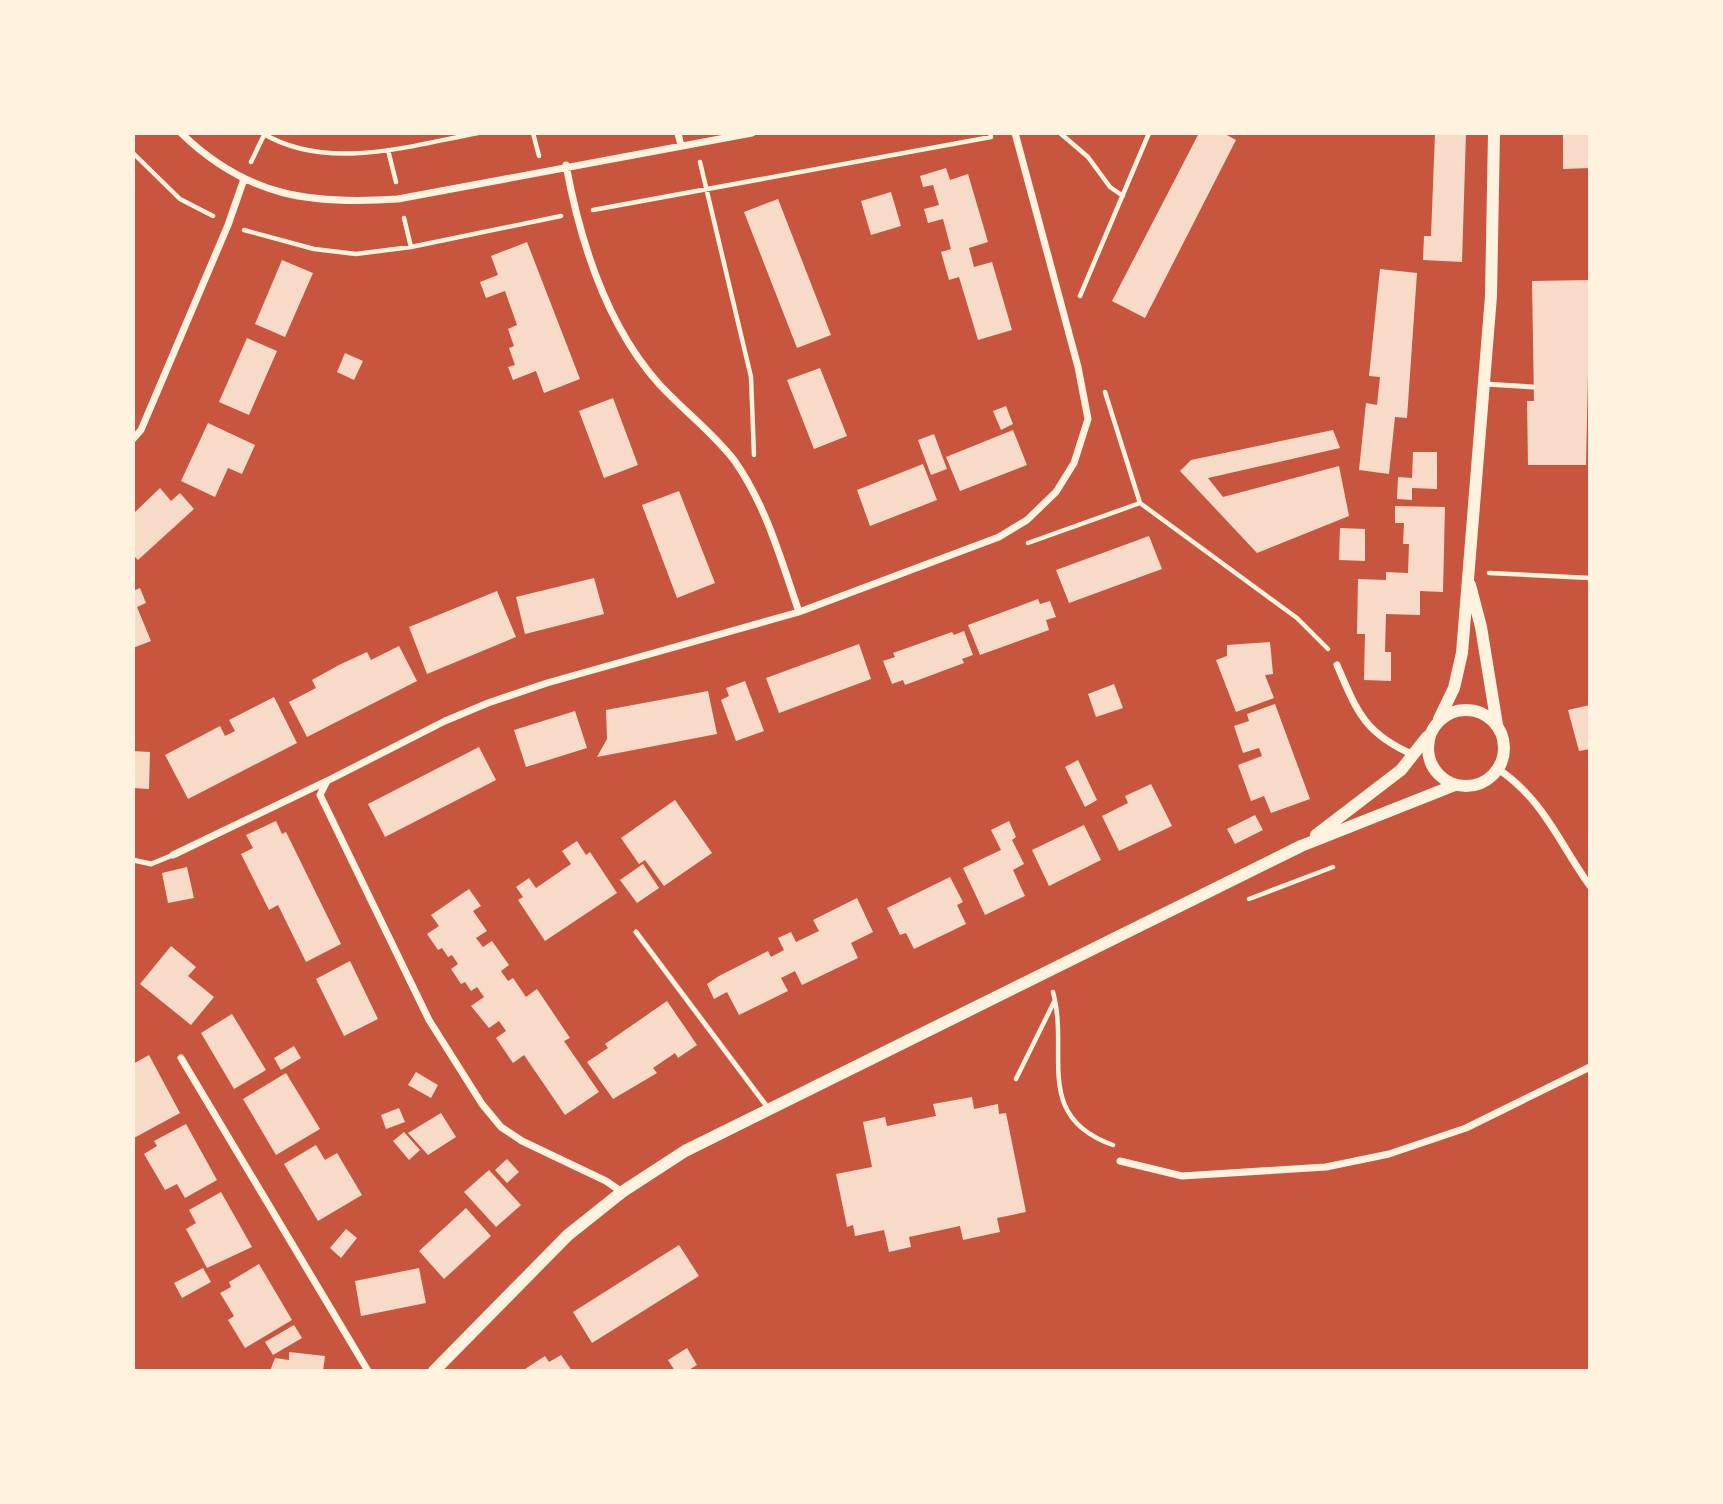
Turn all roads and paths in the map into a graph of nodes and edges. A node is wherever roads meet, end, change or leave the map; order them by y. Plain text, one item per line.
1 (181, 133) edge
2 (478, 133) edge
3 (678, 133) edge
4 (752, 133) edge
5 (1015, 133) edge
6 (1060, 133) edge
7 (1149, 133) edge
8 (1494, 133) edge
9 (263, 134) edge
10 (697, 144) junction
11 (681, 146) junction
12 (566, 165) junction
13 (244, 179) junction
14 (1123, 196) junction
15 (1082, 309) dead end
16 (1102, 380) dead end
17 (1482, 384) junction
18 (1533, 387) dead end
19 (133, 439) edge
20 (751, 488) junction
21 (1140, 503) junction
22 (999, 537) junction
23 (1467, 573) junction
24 (1590, 578) edge
25 (799, 611) junction
26 (1337, 665) joint
27 (1439, 719) junction
28 (1497, 725) junction
29 (1430, 732) junction
30 (1414, 755) junction
31 (1498, 769) junction
32 (327, 781) junction
33 (1455, 785) junction
34 (1301, 846) junction
35 (173, 855) joint
36 (133, 860) edge
37 (1590, 886) edge
38 (636, 932) dead end
39 (1052, 991) dead end
40 (1055, 1000) junction
41 (181, 1058) dead end
42 (1590, 1066) edge
43 (1016, 1079) dead end
44 (768, 1108) junction
45 (1120, 1161) dead end
46 (1136, 1166) junction
47 (622, 1192) junction
48 (368, 1371) edge
49 (433, 1371) edge

1 - 13 street
2 - 9 path
3 - 11 street
4 - 10 street
5 - 22 street
6 - 14 path
7 - 14 path
8 - 17 street
9 - 13 path
10 - 11 street
10 - 20 path
11 - 12 street
12 - 13 street
12 - 20 street
13 - 19 street
14 - 15 path
16 - 21 path
17 - 18 lane
17 - 23 street
20 - 25 street
21 - 22 path
21 - 26 path
22 - 25 street
23 - 24 path
23 - 27 street
23 - 28 street
25 - 32 street
26 - 30 street
27 - 28 street
27 - 29 street
28 - 31 street
29 - 30 street
29 - 33 street
30 - 34 street
31 - 33 street
31 - 37 street
32 - 35 street
32 - 47 street
33 - 34 street
34 - 44 street
35 - 36 lane
38 - 44 lane
39 - 40 path
40 - 43 path
40 - 46 path
41 - 48 street
42 - 46 street
44 - 47 street
45 - 46 street
47 - 49 street

